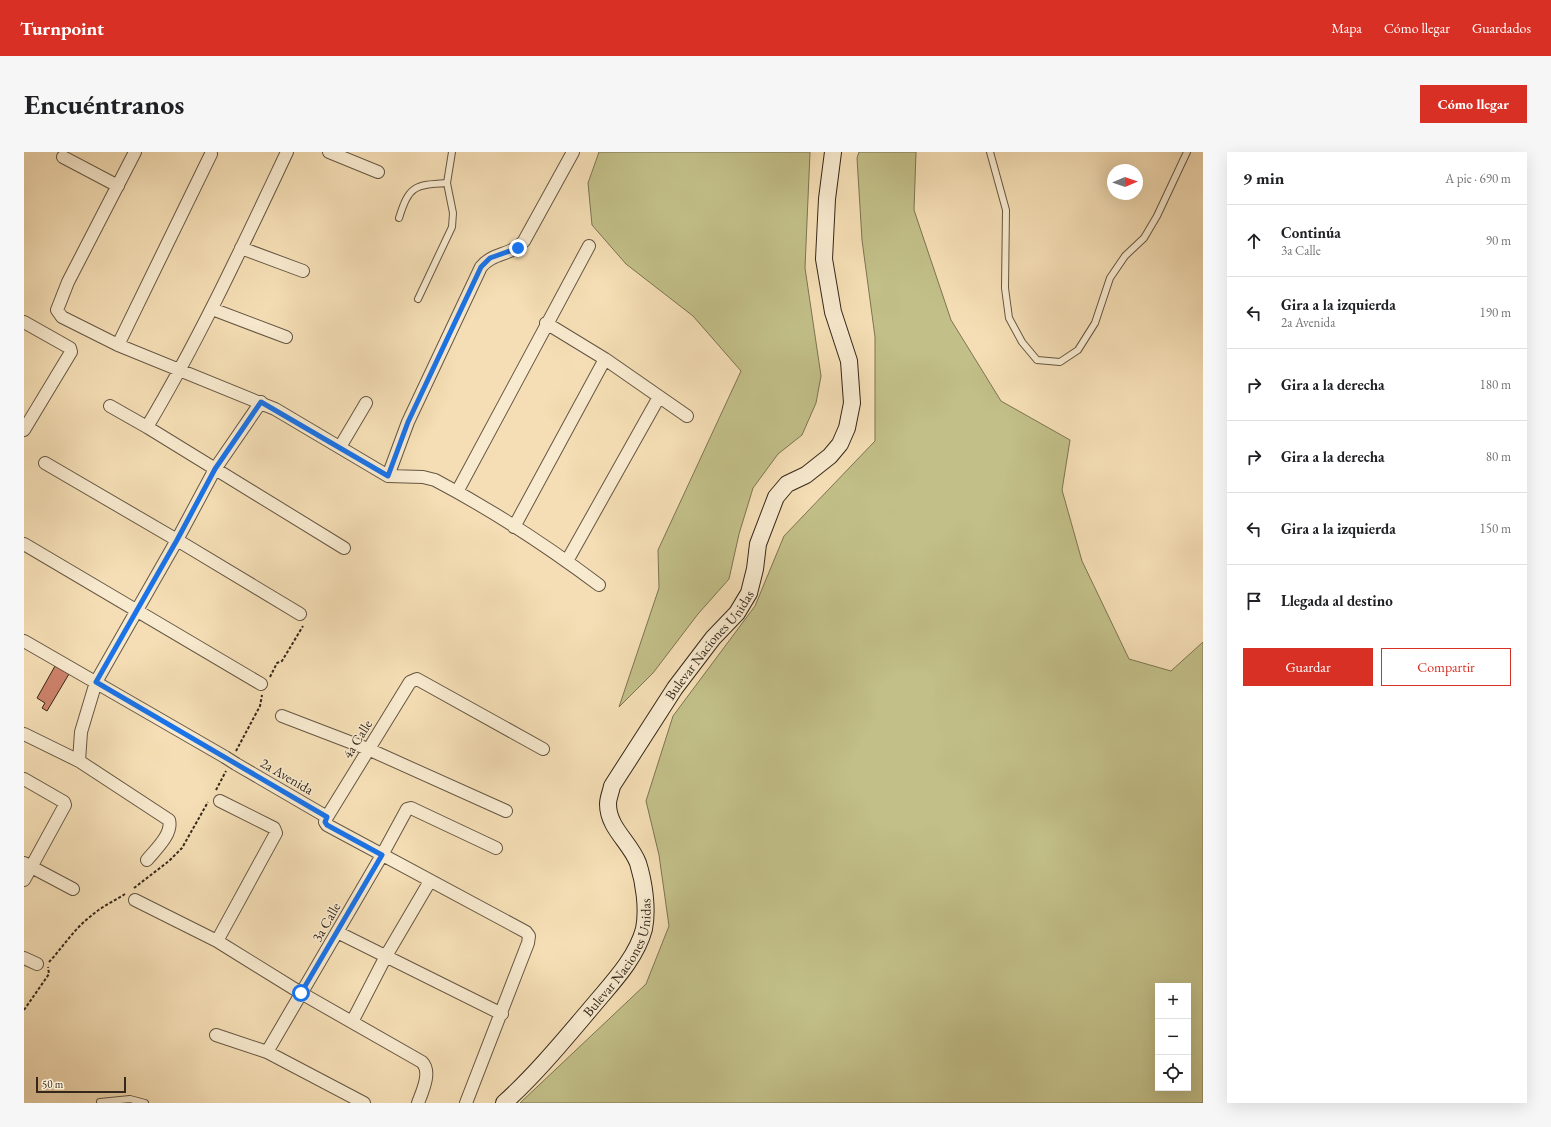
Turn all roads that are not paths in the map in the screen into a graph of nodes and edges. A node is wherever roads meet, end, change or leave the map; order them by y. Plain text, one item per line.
1 (135, 152) edge
2 (287, 152) edge
3 (329, 152) edge
4 (452, 152) edge
5 (573, 152) edge
6 (833, 152) edge
7 (990, 152) edge
8 (1188, 152) edge
9 (211, 154) dead end
10 (63, 157) dead end
11 (378, 172) dead end
12 (447, 183) junction
13 (118, 186) junction
14 (399, 218) dead end
15 (589, 246) dead end
16 (241, 248) junction
17 (303, 271) dead end
18 (418, 299) dead end
19 (212, 309) junction
20 (24, 322) edge
21 (546, 323) junction
22 (286, 337) dead end
23 (118, 345) junction
24 (605, 359) junction
25 (180, 370) junction
26 (659, 398) junction
27 (261, 402) junction
28 (366, 403) dead end
29 (110, 406) dead end
30 (687, 416) dead end
31 (147, 427) junction
32 (24, 430) edge
33 (340, 447) junction
34 (45, 462) dead end
35 (215, 469) junction
36 (388, 476) junction
37 (457, 492) junction
38 (514, 527) junction
39 (177, 540) junction
40 (24, 544) edge
41 (344, 548) dead end
42 (567, 561) junction
43 (599, 585) dead end
44 (137, 610) junction
45 (300, 614) dead end
46 (24, 641) edge
47 (96, 682) junction
48 (261, 684) dead end
49 (282, 716) dead end
50 (24, 734) edge
51 (368, 749) junction
52 (544, 749) dead end
53 (79, 761) junction
54 (24, 779) edge
55 (220, 801) dead end
56 (506, 810) dead end
57 (327, 817) junction
58 (496, 848) dead end
59 (382, 855) junction
60 (147, 860) dead end
61 (28, 865) edge
62 (24, 880) edge
63 (430, 881) junction
64 (73, 889) dead end
65 (135, 900) dead end
66 (337, 932) junction
67 (217, 941) junction
68 (386, 956) junction
69 (24, 958) edge
70 (37, 964) dead end
71 (301, 993) junction
72 (502, 1014) junction
73 (352, 1022) junction
74 (216, 1036) dead end
75 (267, 1052) junction
76 (100, 1102) edge
77 (145, 1103) edge
78 (364, 1103) edge
79 (418, 1103) edge
80 (466, 1103) edge
81 (504, 1103) edge

1 - 13 street
2 - 16 street
3 - 11 street
4 - 12 lane
5 - 36 street
6 - 81 main road, Bulevar Naciones Unidas
7 - 8 lane
9 - 23 street
10 - 13 street
12 - 14 lane
12 - 18 lane
13 - 23 street
15 - 21 street
16 - 17 street
16 - 19 street
19 - 22 street
19 - 25 street
20 - 32 street
21 - 24 street
21 - 37 street
23 - 25 street
24 - 26 street
24 - 38 street
25 - 27 street
25 - 31 street
26 - 30 street
26 - 42 street
27 - 33 street
27 - 35 street
28 - 33 street
29 - 31 street
31 - 35 street
33 - 36 street
34 - 39 street
35 - 39 street
35 - 41 street
36 - 37 street
37 - 38 street
38 - 42 street
39 - 44 street
39 - 45 street
40 - 44 street
42 - 43 street
44 - 47 street
44 - 48 street
46 - 47 street, 2a Avenida
47 - 53 street
47 - 57 street, 2a Avenida, bridge
49 - 51 street
50 - 53 street
51 - 52 street, 4a Calle
51 - 56 street
51 - 57 street, 4a Calle
53 - 60 street
54 - 61 street
55 - 67 street
57 - 59 street, 2a Avenida
58 - 59 street, 3a Calle
59 - 63 street, 2a Avenida
59 - 66 street, 3a Calle
61 - 62 street
61 - 64 street
63 - 68 street
63 - 72 street, 2a Avenida
65 - 67 street
66 - 68 street
66 - 71 street, 3a Calle
67 - 71 street
68 - 72 street
68 - 73 street
69 - 70 street
71 - 73 street
71 - 75 street, 3a Calle
72 - 80 street
73 - 79 street
74 - 75 street
75 - 78 street
76 - 77 lane

